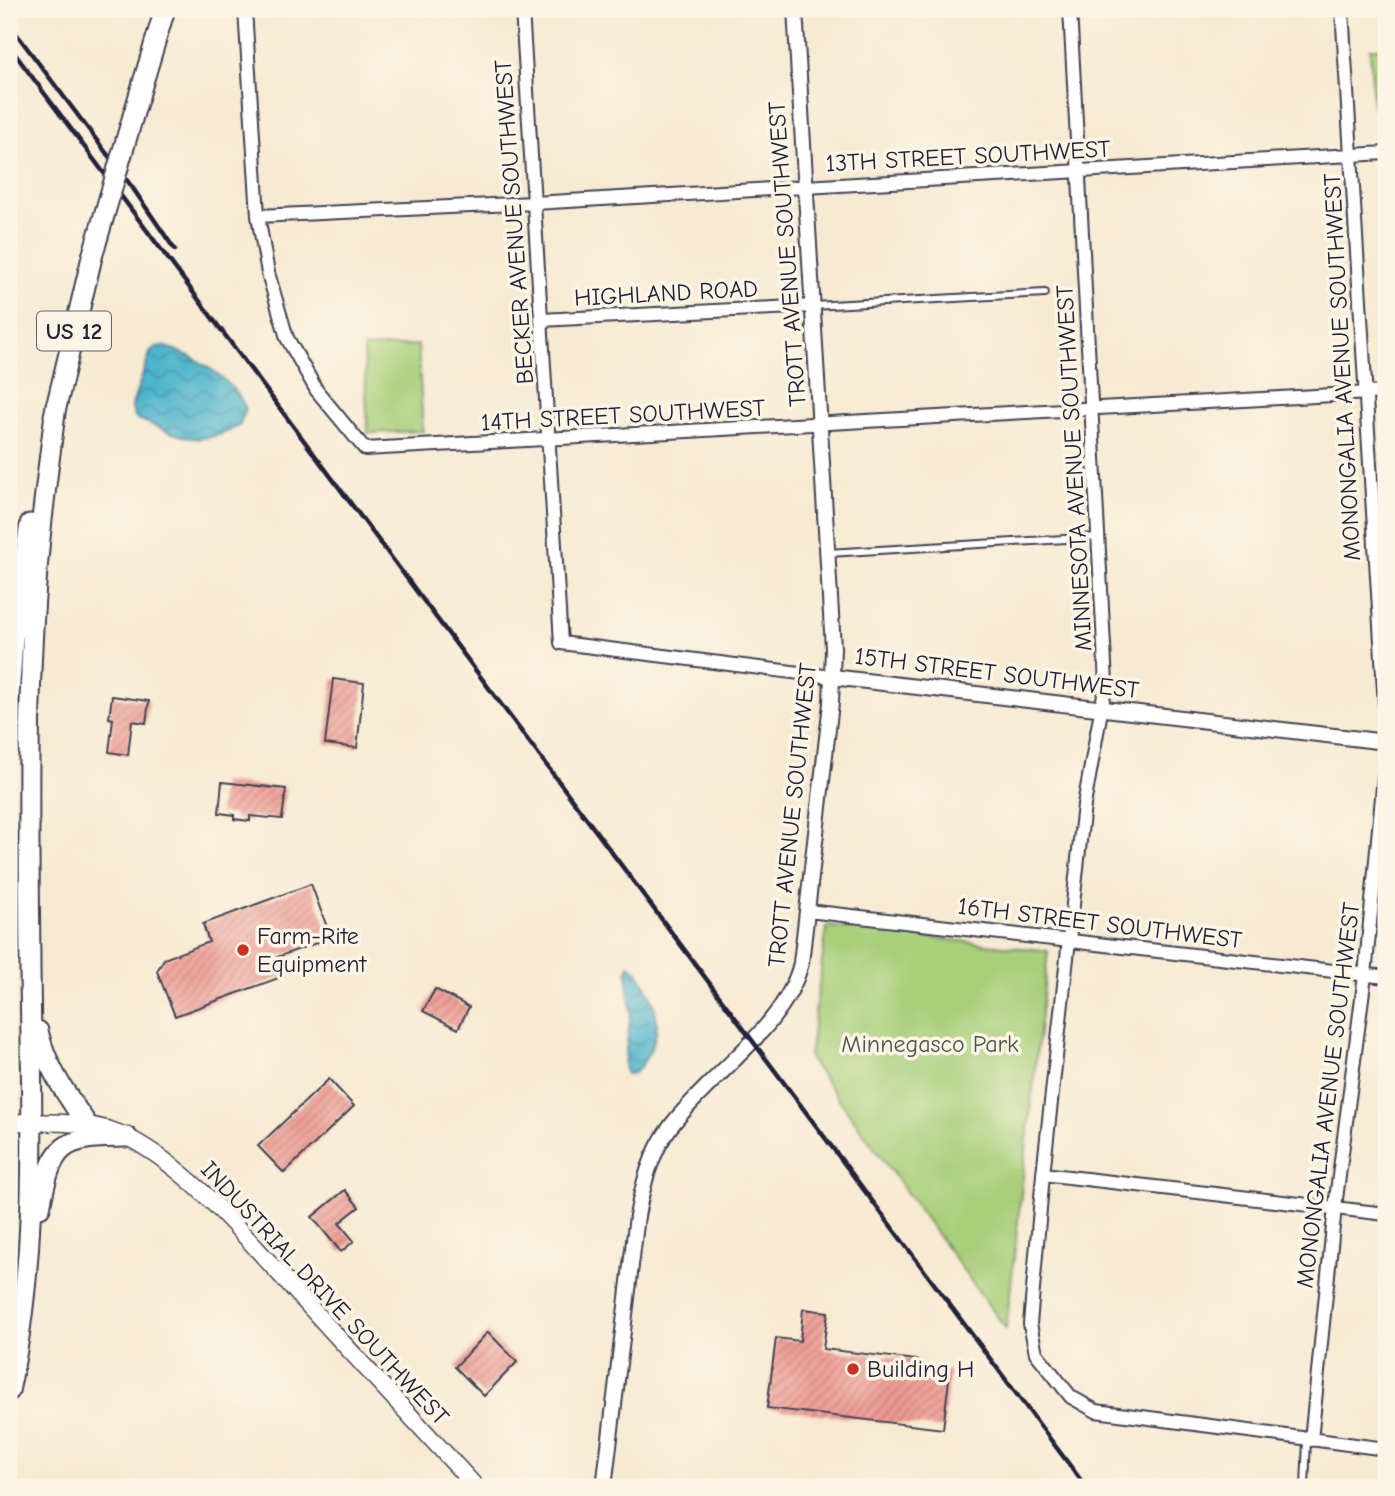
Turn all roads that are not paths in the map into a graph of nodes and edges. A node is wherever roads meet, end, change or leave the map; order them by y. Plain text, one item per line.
1 (164, 9) edge
2 (245, 9) edge
3 (522, 9) edge
4 (795, 9) edge
5 (1070, 9) edge
6 (1342, 9) edge
7 (1386, 153) edge
8 (1350, 156) junction
9 (1080, 171) junction
10 (806, 186) junction
11 (534, 203) junction
12 (258, 216) junction
13 (1045, 293) dead end
14 (813, 306) junction
15 (541, 320) junction
16 (1386, 392) edge
17 (1364, 393) junction
18 (56, 405) junction
19 (1092, 409) junction
20 (821, 425) junction
21 (549, 440) junction
22 (1099, 537) junction
23 (828, 553) junction
24 (1381, 577) edge
25 (561, 642) joint
26 (832, 677) junction
27 (9, 697) edge
28 (1103, 709) junction
29 (1386, 723) edge
30 (1386, 742) edge
31 (1386, 755) edge
32 (808, 911) junction
33 (1068, 941) junction
34 (30, 967) junction
35 (1364, 975) junction
36 (1386, 977) edge
37 (9, 1122) edge
38 (33, 1122) junction
39 (88, 1126) junction
40 (127, 1137) junction
41 (1043, 1174) junction
42 (1335, 1208) junction
43 (1386, 1213) edge
44 (25, 1292) junction
45 (9, 1391) edge
46 (1309, 1440) junction
47 (1386, 1449) edge
48 (476, 1487) edge
49 (604, 1487) edge
50 (1305, 1487) edge

1 - 18 highway, US 12 / US 12, bridge
2 - 12 street
3 - 11 street, BECKER AVENUE SOUTHWEST
4 - 10 street, TROTT AVENUE SOUTHWEST
5 - 9 street, MINNESOTA AVENUE SOUTHWEST
6 - 8 street, MONONGALIA AVENUE SOUTHWEST
7 - 8 street, 13TH STREET SOUTHWEST
8 - 9 street, 13TH STREET SOUTHWEST
8 - 17 street, MONONGALIA AVENUE SOUTHWEST
9 - 10 street, 13TH STREET SOUTHWEST
9 - 19 street, MINNESOTA AVENUE SOUTHWEST
10 - 11 street, 13TH STREET SOUTHWEST
10 - 14 street, TROTT AVENUE SOUTHWEST
11 - 12 street, 13TH STREET SOUTHWEST
11 - 15 street, BECKER AVENUE SOUTHWEST
12 - 21 street, 14TH STREET SOUTHWEST
13 - 14 lane, HIGHLAND ROAD
14 - 15 street, HIGHLAND ROAD
14 - 20 street, TROTT AVENUE SOUTHWEST
15 - 21 street, BECKER AVENUE SOUTHWEST
16 - 17 street, 14TH STREET SOUTHWEST
17 - 19 street, 14TH STREET SOUTHWEST
17 - 24 street, MONONGALIA AVENUE SOUTHWEST
18 - 27 highway, US 12 / US 12
18 - 34 highway, US 12 / US 12
19 - 20 street, 14TH STREET SOUTHWEST
19 - 22 street, MINNESOTA AVENUE SOUTHWEST
20 - 21 street, 14TH STREET SOUTHWEST
20 - 23 street, TROTT AVENUE SOUTHWEST
21 - 25 street, BECKER AVENUE SOUTHWEST
22 - 23 lane
22 - 28 street, MINNESOTA AVENUE SOUTHWEST
23 - 26 street, TROTT AVENUE SOUTHWEST
24 - 29 street, MONONGALIA AVENUE SOUTHWEST
25 - 26 street, 15TH STREET SOUTHWEST
26 - 28 street, 15TH STREET SOUTHWEST
26 - 32 street, TROTT AVENUE SOUTHWEST
28 - 30 street, 15TH STREET SOUTHWEST
28 - 33 street, MINNESOTA AVENUE SOUTHWEST
31 - 35 street, MONONGALIA AVENUE SOUTHWEST
32 - 33 street, 16TH STREET SOUTHWEST
32 - 49 street, TROTT AVENUE SOUTHWEST
33 - 35 street, 16TH STREET SOUTHWEST
33 - 41 street, MINNESOTA AVENUE SOUTHWEST
34 - 38 highway, US 12 / US 12
34 - 39 highway
35 - 36 street, 16TH STREET SOUTHWEST
35 - 42 street, MONONGALIA AVENUE SOUTHWEST
37 - 38 main road, INDUSTRIAL DRIVE SOUTHWEST
38 - 39 main road, INDUSTRIAL DRIVE SOUTHWEST
38 - 44 highway, US 12 / US 12
39 - 40 main road, INDUSTRIAL DRIVE SOUTHWEST
40 - 44 highway
40 - 48 main road, INDUSTRIAL DRIVE SOUTHWEST
41 - 42 street
41 - 46 street, MINNESOTA AVENUE SOUTHWEST
42 - 43 street
42 - 46 street, MONONGALIA AVENUE SOUTHWEST
44 - 45 highway, US 12 / US 12
46 - 47 street, MINNESOTA AVENUE SOUTHWEST
46 - 50 lane

